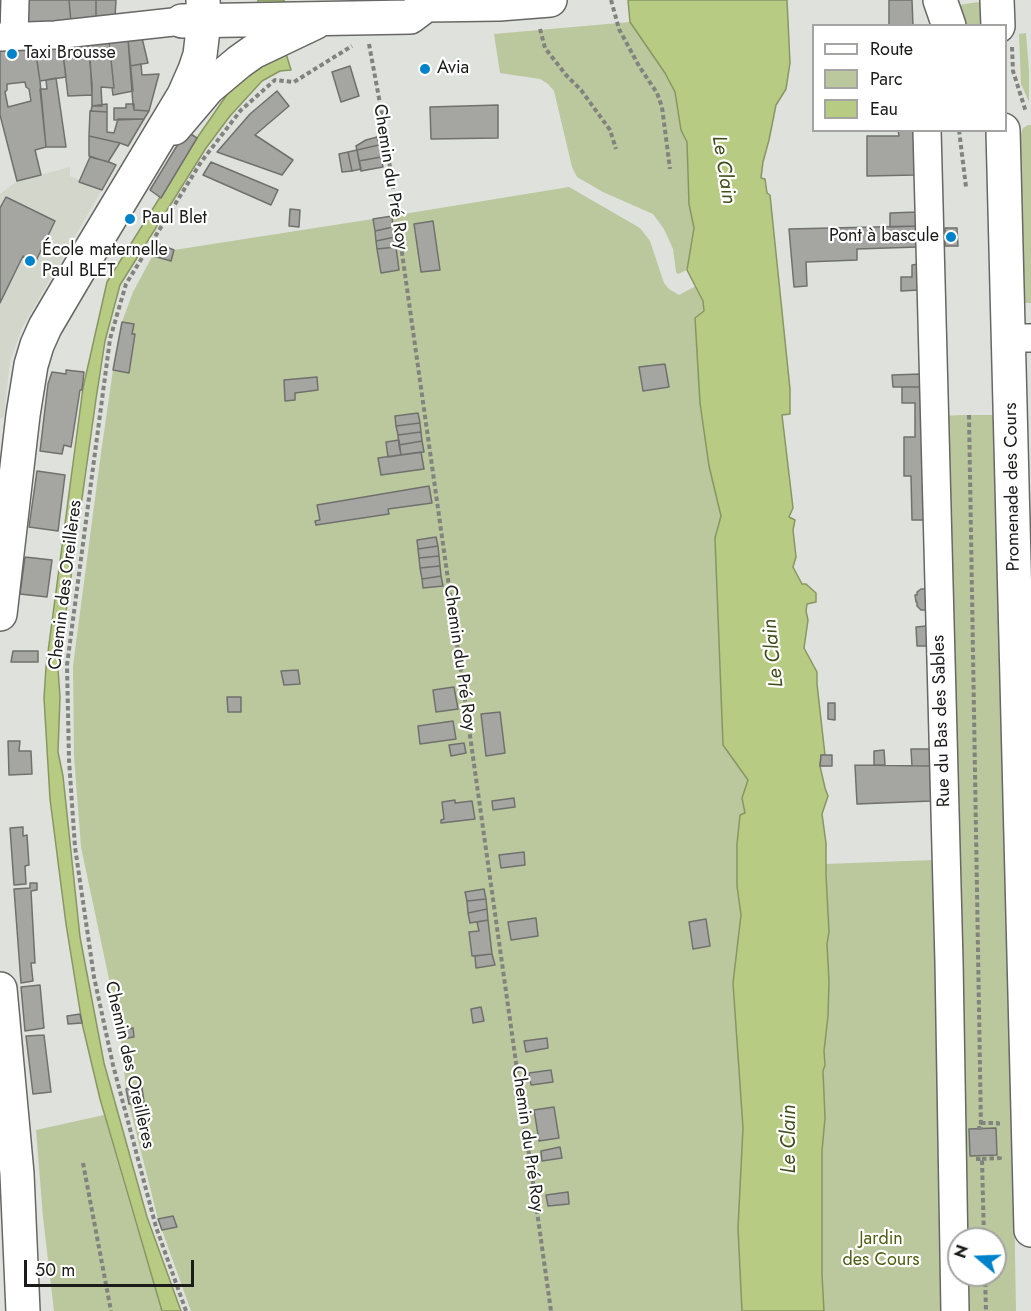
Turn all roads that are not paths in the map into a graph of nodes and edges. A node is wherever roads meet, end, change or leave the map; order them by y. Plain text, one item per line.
1 (15, 0) edge
2 (940, 0) edge
3 (997, 0) edge
4 (542, 1) edge
5 (421, 3) edge
6 (190, 7) edge
7 (367, 15) edge
8 (325, 18) junction
9 (948, 24) edge
10 (1003, 24) edge
11 (7, 37) edge
12 (1015, 123) edge
13 (927, 132) edge
14 (989, 132) edge
15 (1005, 175) junction
16 (133, 178) junction
17 (1020, 338) edge
18 (0, 614) edge
19 (0, 989) edge
20 (1031, 1230) edge
21 (29, 1306) edge
22 (955, 1311) edge

1 - 11 street
2 - 9 street
3 - 10 street
4 - 5 street
5 - 7 street
6 - 8 street
6 - 11 street
6 - 16 street
7 - 8 street
8 - 16 street
12 - 15 street, Promenade des Cours
13 - 22 street, Rue du Bas des Sables
14 - 15 street, Promenade des Cours
15 - 17 street, Promenade des Cours
16 - 18 street
17 - 20 street, Promenade des Cours
19 - 21 street

